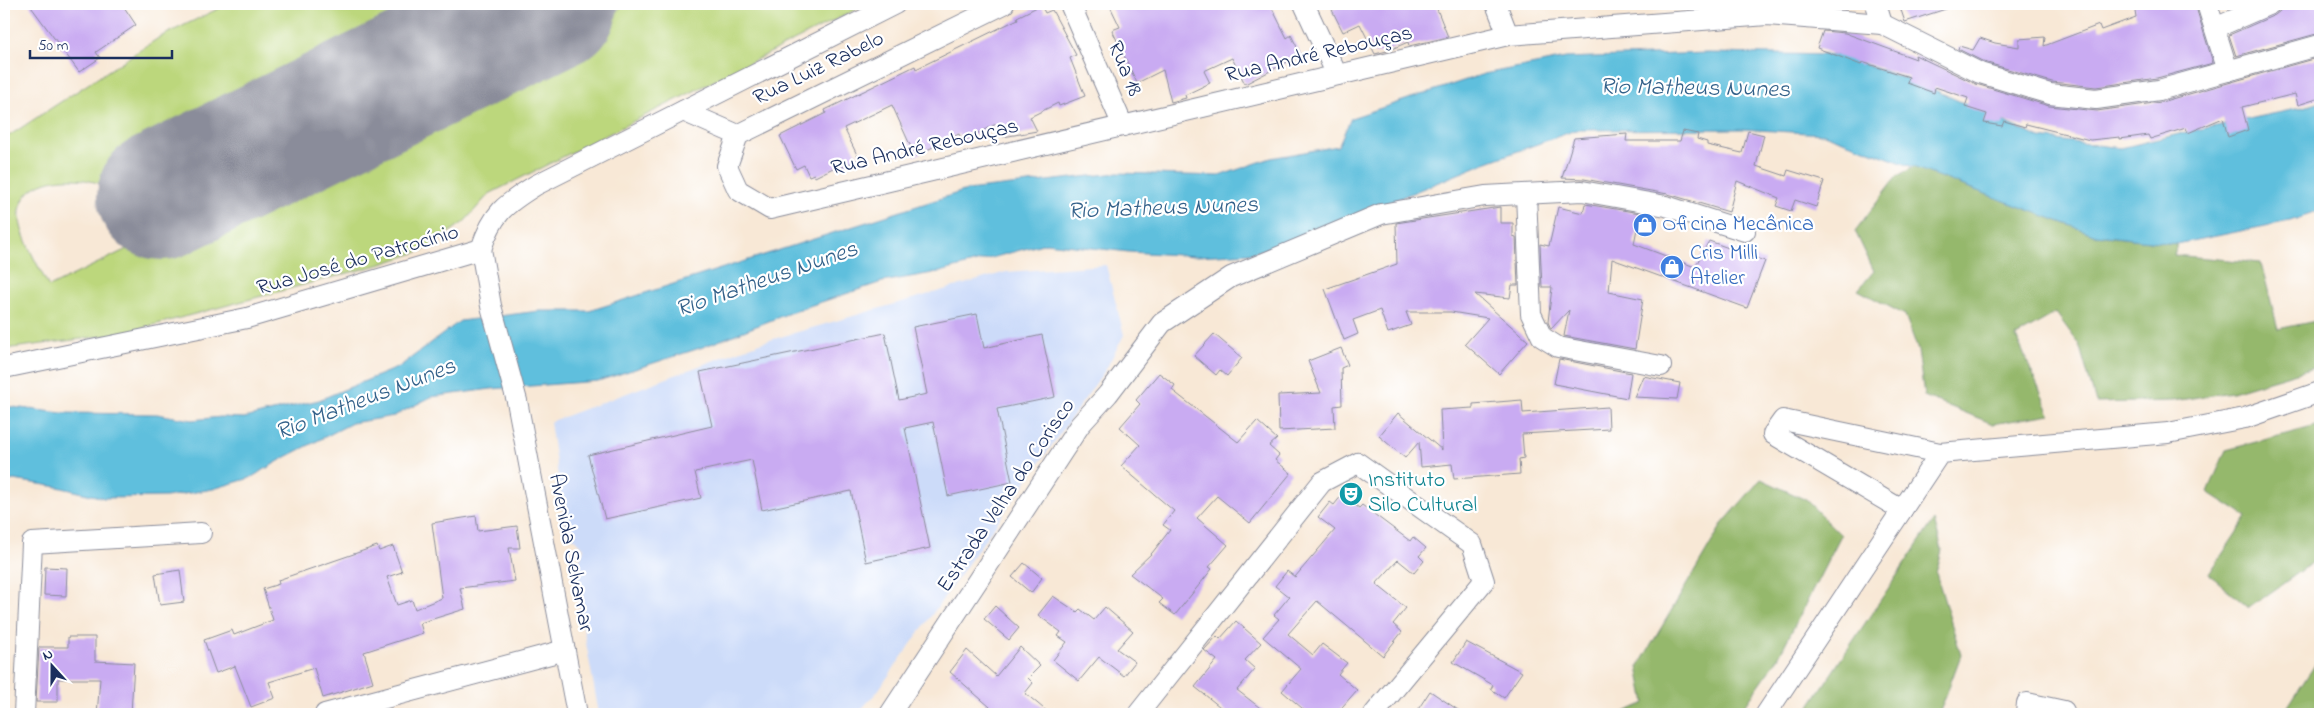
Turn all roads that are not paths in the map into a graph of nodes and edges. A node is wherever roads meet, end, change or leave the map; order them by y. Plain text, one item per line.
1 (895, 4) edge
2 (1004, 4) edge
3 (1070, 4) edge
4 (1304, 4) edge
5 (1496, 4) edge
6 (1876, 4) edge
7 (2207, 4) edge
8 (2270, 4) edge
9 (1882, 24) junction
10 (2215, 28) junction
11 (1508, 34) junction
12 (2320, 45) edge
13 (2228, 71) junction
14 (1337, 75) junction
15 (683, 112) junction
16 (1123, 126) junction
17 (738, 135) junction
18 (727, 166) joint
19 (1526, 194) junction
20 (1745, 231) dead end
21 (481, 250) junction
22 (1660, 366) dead end
23 (4, 368) edge
24 (2320, 392) edge
25 (1940, 453) junction
26 (1902, 510) junction
27 (201, 533) dead end
28 (565, 650) junction
29 (24, 714) edge
30 (326, 714) edge
31 (578, 714) edge
32 (890, 714) edge
33 (1138, 714) edge
34 (1374, 714) edge
35 (1766, 714) edge
36 (2026, 714) edge
37 (2064, 714) edge

1 - 15 street, Rua José do Patrocínio
2 - 17 street, Rua Luiz Rabelo
3 - 16 street, Rua 18
4 - 14 street
5 - 11 street
6 - 9 street
7 - 10 street
8 - 10 street
9 - 11 street, Rua André Rebouças
9 - 13 street, Rua André Rebouças
10 - 13 street
11 - 14 street, Rua André Rebouças
12 - 13 street, Rua André Rebouças
14 - 16 street, Rua André Rebouças
15 - 17 street
15 - 21 street, Rua José do Patrocínio
16 - 18 street, Rua André Rebouças
17 - 18 street, Rua Luiz Rabelo
19 - 20 street, Estrada Velha do Corisco
19 - 22 street
19 - 32 street, Estrada Velha do Corisco
21 - 23 street, Rua José do Patrocínio
21 - 28 street, Avenida Selvamar
24 - 25 street
25 - 26 street
25 - 26 street
26 - 35 street
27 - 29 street
28 - 30 street
28 - 31 street, Avenida Selvamar
33 - 34 street
36 - 37 street

